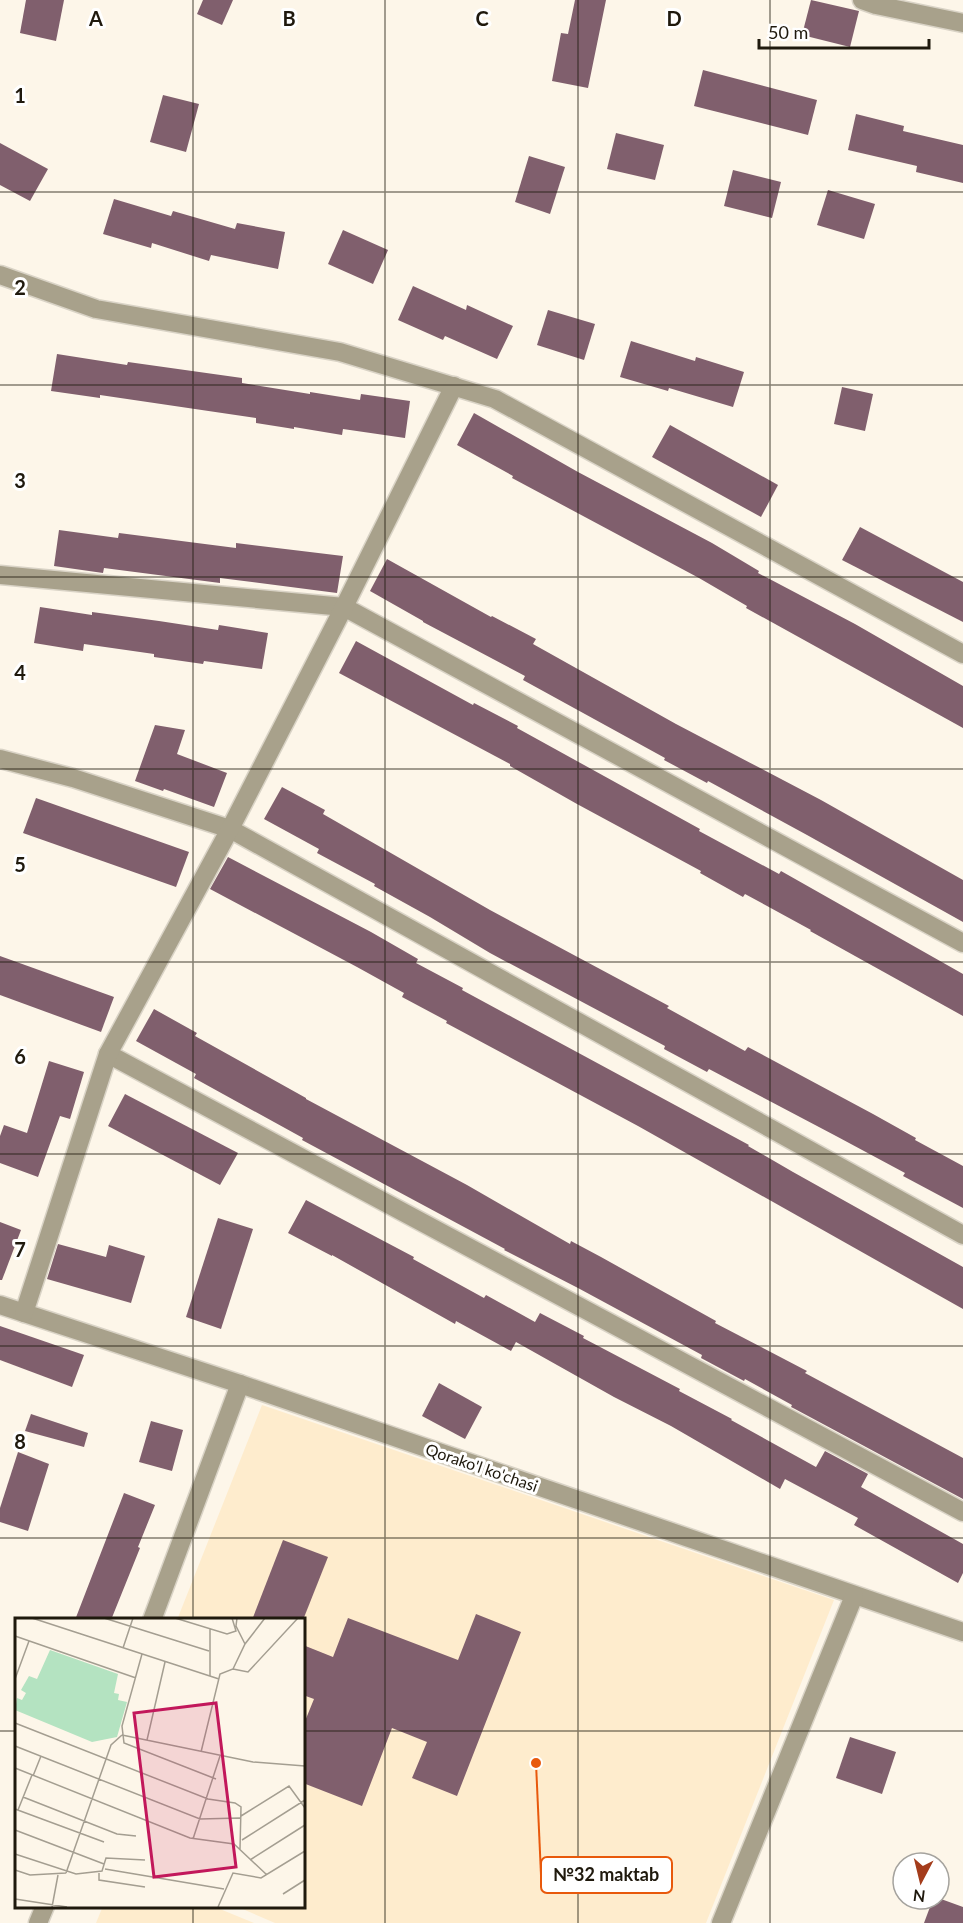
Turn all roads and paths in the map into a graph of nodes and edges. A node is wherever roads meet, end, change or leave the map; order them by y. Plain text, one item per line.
1 (862, 0) edge
2 (963, 23) edge
3 (0, 275) edge
4 (454, 386) junction
5 (0, 575) edge
6 (344, 607) junction
7 (963, 654) edge
8 (0, 759) edge
9 (230, 829) junction
10 (963, 943) edge
11 (108, 1054) junction
12 (963, 1235) edge
13 (0, 1305) edge
14 (24, 1313) junction
15 (240, 1384) junction
16 (963, 1512) edge
17 (854, 1596) junction
18 (153, 1618) edge
19 (963, 1632) edge
20 (44, 1908) edge
21 (38, 1923) edge
22 (721, 1923) edge

1 - 2 street
3 - 4 street
4 - 6 street
4 - 7 street
5 - 6 street
6 - 9 street
6 - 10 street
8 - 9 street
9 - 11 street
9 - 12 street
11 - 14 street
11 - 16 street
13 - 14 street, Qorako'l ko'chasi
14 - 15 street, Qorako'l ko'chasi
15 - 17 street, Qorako'l ko'chasi
15 - 18 street
17 - 19 street, Qorako'l ko'chasi
17 - 22 street
20 - 21 street

